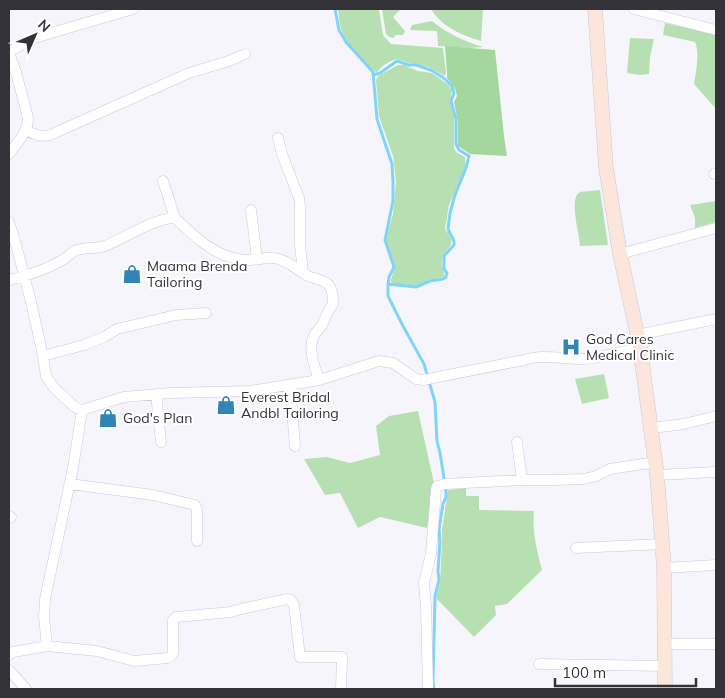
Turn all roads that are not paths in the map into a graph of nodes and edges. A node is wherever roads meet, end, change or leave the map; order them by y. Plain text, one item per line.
1 (133, 9) edge
2 (595, 9) edge
3 (634, 9) edge
4 (716, 30) edge
5 (9, 52) edge
6 (245, 54) dead end
7 (26, 130) junction
8 (278, 138) dead end
9 (9, 154) edge
10 (163, 181) dead end
11 (251, 210) dead end
12 (176, 218) junction
13 (9, 222) edge
14 (716, 228) edge
15 (620, 254) junction
16 (257, 259) junction
17 (303, 273) junction
18 (24, 276) junction
19 (9, 280) edge
20 (206, 314) dead end
21 (716, 319) edge
22 (638, 341) junction
23 (43, 356) junction
24 (319, 380) junction
25 (290, 385) junction
26 (156, 394) junction
27 (82, 410) junction
28 (716, 416) edge
29 (652, 428) junction
30 (161, 442) dead end
31 (517, 442) dead end
32 (295, 446) dead end
33 (657, 468) junction
34 (716, 472) edge
35 (522, 480) junction
36 (70, 484) junction
37 (197, 541) dead end
38 (663, 544) junction
39 (576, 548) dead end
40 (716, 565) edge
41 (664, 568) junction
42 (665, 644) junction
43 (716, 644) edge
44 (46, 646) junction
45 (9, 655) edge
46 (539, 664) dead end
47 (665, 666) junction
48 (9, 670) edge
49 (26, 689) edge
50 (341, 689) edge
51 (428, 689) edge
52 (665, 689) edge

1 - 5 street
2 - 15 main road
3 - 4 street
5 - 7 street
6 - 7 street
7 - 9 street
8 - 17 street
10 - 12 street
11 - 16 street
12 - 16 street
12 - 18 street
13 - 18 street
14 - 15 street
15 - 22 main road
16 - 17 street
17 - 24 street
18 - 19 street
18 - 23 street
20 - 23 street
21 - 22 street
22 - 24 street
22 - 29 main road
23 - 27 street
24 - 25 street
25 - 26 street
25 - 32 street
26 - 27 street
26 - 30 street
27 - 36 street
28 - 29 street
29 - 33 main road
31 - 35 street
33 - 34 street
33 - 35 street
33 - 38 main road
35 - 51 street
36 - 37 street
36 - 44 street
38 - 39 street
38 - 41 main road
40 - 41 street
41 - 42 main road
42 - 43 street
42 - 47 main road
44 - 45 street
44 - 50 street
46 - 47 street
47 - 52 main road
48 - 49 street

